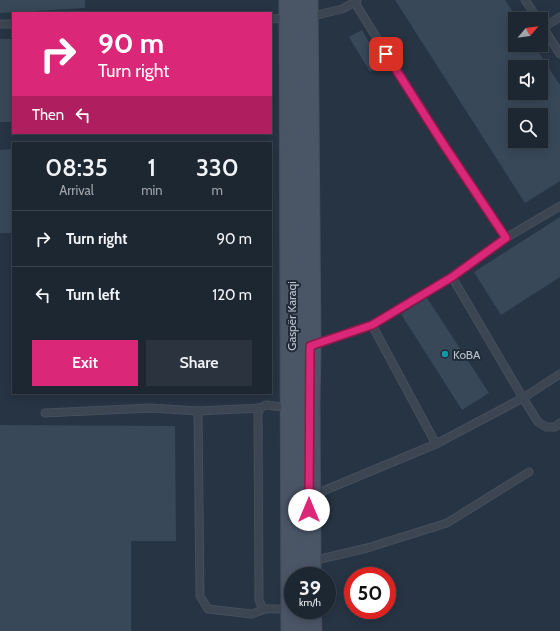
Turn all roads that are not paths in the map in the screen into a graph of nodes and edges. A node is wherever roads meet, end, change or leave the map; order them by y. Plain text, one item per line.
1 (525, 0) edge
2 (356, 2) edge
3 (293, 11) edge
4 (533, 12) edge
5 (560, 17) edge
6 (548, 23) edge
7 (0, 24) edge
8 (12, 24) edge
9 (548, 35) edge
10 (560, 54) edge
11 (560, 206) edge
12 (506, 238) junction
13 (452, 277) junction
14 (372, 325) junction
15 (310, 346) junction
16 (560, 374) edge
17 (523, 398) junction
18 (260, 408) junction
19 (290, 408) junction
20 (198, 411) junction
21 (46, 413) dead end
22 (560, 423) edge
23 (436, 444) junction
24 (529, 472) dead end
25 (309, 497) junction
26 (299, 567) edge
27 (310, 567) edge
28 (313, 567) edge
29 (265, 609) junction
30 (284, 609) edge
31 (297, 619) edge
32 (305, 619) edge
33 (292, 631) edge
34 (310, 631) edge

1 - 4 lane
2 - 3 lane
2 - 12 lane
3 - 15 main road, Gaspër Karaqi
3 - 19 main road, Gaspër Karaqi
5 - 6 lane
7 - 8 lane
9 - 10 lane
11 - 12 lane
12 - 13 lane
13 - 14 lane
13 - 17 lane
14 - 15 lane
14 - 23 lane
15 - 25 main road, Gaspër Karaqi
16 - 17 lane
17 - 22 lane
17 - 23 lane
18 - 19 lane
18 - 20 lane
18 - 29 lane
19 - 26 main road, Gaspër Karaqi
20 - 21 lane
20 - 29 lane
23 - 25 lane
24 - 28 lane
25 - 27 main road, Gaspër Karaqi
29 - 30 lane
31 - 33 main road, Gaspër Karaqi
32 - 34 main road, Gaspër Karaqi

